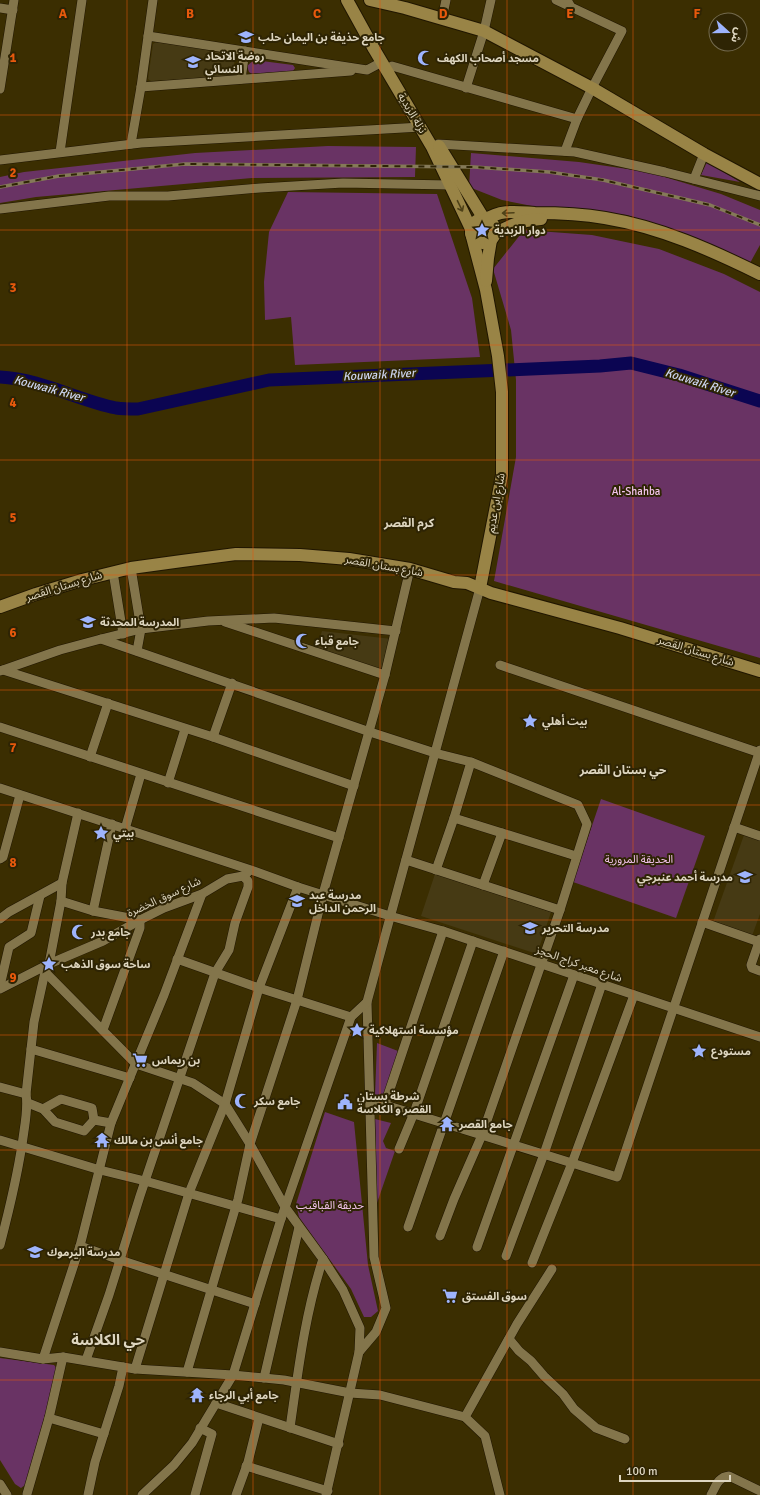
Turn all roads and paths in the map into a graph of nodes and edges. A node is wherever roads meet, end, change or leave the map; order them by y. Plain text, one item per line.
1 (14, 0) edge
2 (82, 0) edge
3 (153, 0) edge
4 (347, 0) edge
5 (356, 0) edge
6 (370, 0) edge
7 (446, 0) edge
8 (491, 0) edge
9 (556, 0) edge
10 (406, 4) edge
11 (569, 4) edge
12 (0, 8) edge
13 (13, 10) junction
14 (442, 19) junction
15 (484, 31) junction
16 (148, 36) junction
17 (246, 51) junction
18 (387, 64) junction
19 (367, 70) junction
20 (241, 79) junction
21 (141, 87) junction
22 (466, 88) junction
23 (592, 88) junction
24 (0, 89) edge
25 (577, 119) junction
26 (421, 128) junction
27 (132, 144) junction
28 (438, 144) junction
29 (566, 151) junction
30 (60, 152) junction
31 (704, 154) junction
32 (0, 160) edge
33 (694, 179) junction
34 (760, 184) edge
35 (450, 185) junction
36 (760, 196) edge
37 (0, 209) edge
38 (485, 220) junction
39 (471, 231) junction
40 (493, 238) junction
41 (759, 277) edge
42 (486, 290) junction
43 (132, 568) junction
44 (410, 569) junction
45 (113, 572) junction
46 (480, 588) junction
47 (0, 607) edge
48 (220, 620) junction
49 (141, 629) junction
50 (396, 631) junction
51 (122, 634) junction
52 (101, 639) junction
53 (137, 651) junction
54 (500, 665) dead end
55 (2, 670) edge
56 (760, 671) edge
57 (385, 675) junction
58 (232, 683) junction
59 (108, 703) junction
60 (0, 727) edge
61 (185, 729) junction
62 (370, 732) junction
63 (213, 737) junction
64 (760, 752) edge
65 (435, 753) junction
66 (90, 757) junction
67 (471, 762) junction
68 (141, 774) junction
69 (168, 783) junction
70 (354, 786) junction
71 (0, 788) edge
72 (20, 795) junction
73 (78, 813) junction
74 (454, 818) junction
75 (112, 824) junction
76 (734, 827) junction
77 (126, 829) junction
78 (502, 833) junction
79 (760, 836) edge
80 (339, 838) junction
81 (576, 856) junction
82 (0, 859) edge
83 (406, 860) junction
84 (251, 870) junction
85 (436, 870) junction
86 (243, 876) junction
87 (62, 883) junction
88 (483, 885) junction
89 (298, 886) junction
90 (202, 894) junction
91 (323, 894) junction
92 (40, 896) junction
93 (61, 901) junction
94 (560, 910) junction
95 (93, 911) junction
96 (390, 916) junction
97 (0, 919) edge
98 (140, 920) junction
99 (702, 922) junction
100 (443, 931) junction
101 (760, 940) edge
102 (473, 941) junction
103 (504, 951) junction
104 (177, 959) junction
105 (540, 964) junction
106 (47, 968) junction
107 (760, 971) edge
108 (215, 973) junction
109 (574, 975) junction
110 (602, 984) junction
111 (0, 986) edge
112 (259, 988) junction
113 (0, 989) edge
114 (634, 995) junction
115 (297, 1000) junction
116 (367, 1002) junction
117 (673, 1008) junction
118 (351, 1017) junction
119 (103, 1030) junction
120 (760, 1037) edge
121 (31, 1049) junction
122 (136, 1064) junction
123 (130, 1078) junction
124 (179, 1078) junction
125 (0, 1087) edge
126 (27, 1098) junction
127 (369, 1100) junction
128 (225, 1104) junction
129 (385, 1104) junction
130 (44, 1109) junction
131 (414, 1113) junction
132 (94, 1120) junction
133 (112, 1123) junction
134 (444, 1123) junction
135 (482, 1135) junction
136 (0, 1140) edge
137 (250, 1144) junction
138 (513, 1145) junction
139 (22, 1146) junction
140 (399, 1149) dead end
141 (544, 1154) junction
142 (572, 1163) junction
143 (100, 1170) junction
144 (146, 1181) junction
145 (189, 1193) junction
146 (235, 1206) junction
147 (285, 1208) junction
148 (281, 1219) junction
149 (3, 1225) edge
150 (408, 1227) dead end
151 (299, 1228) junction
152 (440, 1236) dead end
153 (0, 1245) edge
154 (80, 1246) junction
155 (477, 1247) dead end
156 (506, 1256) dead end
157 (323, 1259) junction
158 (120, 1260) junction
159 (532, 1263) dead end
160 (552, 1269) dead end
161 (164, 1274) junction
162 (211, 1289) junction
163 (255, 1304) junction
164 (509, 1339) junction
165 (0, 1352) edge
166 (359, 1352) junction
167 (63, 1357) junction
168 (43, 1359) junction
169 (86, 1360) junction
170 (123, 1368) junction
171 (135, 1369) junction
172 (187, 1372) junction
173 (233, 1375) junction
174 (264, 1378) junction
175 (296, 1382) junction
176 (350, 1393) junction
177 (216, 1403) junction
178 (465, 1417) junction
179 (49, 1418) junction
180 (259, 1418) junction
181 (200, 1428) junction
182 (290, 1428) junction
183 (104, 1434) junction
184 (625, 1439) dead end
185 (339, 1444) junction
186 (246, 1466) junction
187 (0, 1484) edge
188 (760, 1491) edge
189 (327, 1493) edge
190 (7, 1495) edge
191 (27, 1495) edge
192 (88, 1495) edge
193 (142, 1495) edge
194 (195, 1495) edge
195 (236, 1495) edge
196 (500, 1495) edge
197 (711, 1495) edge

1 - 13 street
2 - 30 street
3 - 16 street
4 - 18 main road, نزلة الزبدية
5 - 18 main road, نزلة الزبدية
6 - 10 main road
7 - 14 street
8 - 15 street
9 - 11 street
10 - 14 main road
11 - 23 street
12 - 13 street
13 - 24 street
14 - 15 main road
15 - 22 street
15 - 23 main road
16 - 17 street
16 - 21 street
17 - 19 street
17 - 20 street
18 - 19 street
18 - 22 street
18 - 26 main road, نزلة الزبدية
18 - 28 main road, نزلة الزبدية
19 - 20 street
20 - 21 street
21 - 27 street
22 - 25 street
23 - 25 street
23 - 31 main road
25 - 29 street
26 - 27 street
26 - 35 main road, نزلة الزبدية
27 - 30 street
28 - 29 street
28 - 38 main road, نزلة الزبدية
29 - 33 street
30 - 32 street
31 - 33 street
31 - 34 main road
33 - 36 street
35 - 37 street
35 -> 39 main road, نزلة الزبدية
38 - 39 main road
38 - 40 main road
41 -> 38 main road
39 - 40 main road
39 - 42 main road, نزلة الزبدية
40 - 41 main road
40 - 42 main road
42 - 46 main road, شارع ابن عديم
43 - 44 main road, شارع بستان القصر
43 - 45 main road, شارع بستان القصر
43 - 49 street
44 - 46 main road, شارع بستان القصر
44 - 50 street
45 - 47 main road, شارع بستان القصر
45 - 51 street
46 - 56 main road, شارع بستان القصر
46 - 65 street
48 - 49 street
48 - 50 street
48 - 57 street
49 - 51 street
49 - 53 street
50 - 57 street
51 - 52 street
52 - 53 street
52 - 55 street
53 - 58 street
54 - 64 street
55 - 59 street
57 - 62 street
58 - 62 street
58 - 63 street
59 - 61 street
59 - 66 street
60 - 66 street
61 - 63 street
61 - 69 street
62 - 65 street
62 - 70 street
63 - 70 street
64 - 76 street
65 - 67 street
65 - 83 street
66 - 68 street
67 - 74 street
67 - 81 street
68 - 69 street
68 - 77 street
69 - 80 street
70 - 80 street
71 - 72 street, شارع معبر كراج الحجز
72 - 73 street, شارع معبر كراج الحجز
72 - 82 street
73 - 75 street, شارع معبر كراج الحجز
73 - 87 street
74 - 78 street
74 - 85 street
75 - 77 street, شارع معبر كراج الحجز
75 - 95 street
76 - 79 street
76 - 99 street
77 - 84 street, شارع معبر كراج الحجز
78 - 81 street
78 - 88 street
80 - 91 street
81 - 94 street
83 - 85 street
83 - 96 street
84 - 86 street, شارع سوق الخضرة
84 - 89 street, شارع معبر كراج الحجز
85 - 88 street
86 - 90 street, شارع سوق الخضرة
86 - 108 street
87 - 92 street
87 - 93 street
88 - 94 street
89 - 91 street, شارع معبر كراج الحجز
89 - 112 street
90 - 98 street, شارع سوق الخضرة
90 - 104 street
91 - 96 street, شارع معبر كراج الحجز
91 - 115 street
92 - 97 street
92 - 111 street
93 - 95 street
93 - 106 street
94 - 105 street
95 - 98 street
96 - 100 street, شارع معبر كراج الحجز
96 - 116 street
98 - 106 street, شارع سوق الخضرة
98 - 119 street
99 - 101 street
99 - 117 street
100 - 102 street, شارع معبر كراج الحجز
100 - 129 street
101 - 107 street
102 - 103 street, شارع معبر كراج الحجز
102 - 131 street
103 - 105 street, شارع معبر كراج الحجز
103 - 134 street
104 - 108 street
104 - 122 street
105 - 109 street, شارع معبر كراج الحجز
105 - 135 street
106 - 113 street, شارع سوق الخضرة
106 - 119 street
106 - 121 street
108 - 112 street
108 - 124 street
109 - 110 street, شارع معبر كراج الحجز
109 - 138 street
110 - 114 street, شارع معبر كراج الحجز
110 - 141 street
112 - 115 street
112 - 128 street
114 - 117 street, شارع معبر كراج الحجز
114 - 142 street
115 - 118 street
115 - 137 street
116 - 118 street
116 - 127 street
117 - 120 street, شارع معبر كراج الحجز
117 - 142 street
118 - 147 street
119 - 122 street
121 - 123 street
121 - 126 street
122 - 123 street
122 - 124 street
123 - 133 street
124 - 128 street
124 - 144 street
125 - 126 street
126 - 130 street
126 - 139 street
127 - 129 street
127 - 166 street
128 - 137 street
128 - 145 street
129 - 131 street
130 - 132 street
130 - 132 street
131 - 134 street
131 - 140 street
132 - 133 street
133 - 143 street
134 - 135 street
134 - 150 street
135 - 138 street
135 - 152 street
136 - 139 street
137 - 146 street
137 - 147 street
138 - 141 street
138 - 155 street
139 - 143 street
139 - 149 street
141 - 142 street
141 - 156 street
142 - 159 street
143 - 144 street
143 - 154 street
144 - 145 street
144 - 158 street
145 - 146 street
145 - 161 street
146 - 148 street
146 - 162 street
147 - 148 street
147 - 151 street
148 - 163 street
149 - 153 street
151 - 157 street
151 - 174 street
154 - 158 street
154 - 168 street
157 - 166 street
157 - 175 street
158 - 161 street
158 - 169 street
160 - 164 street
161 - 162 street
161 - 171 street
162 - 163 street
162 - 172 street
163 - 173 street
164 - 178 street
164 - 184 street
165 - 168 street
166 - 176 street
167 - 168 street
167 - 169 street
167 - 179 street
169 - 170 street
170 - 171 street
170 - 183 street
171 - 172 street
172 - 173 street
173 - 174 street
173 - 177 street
174 - 175 street
175 - 176 street
175 - 182 street
176 - 178 street
176 - 185 street
177 - 180 street
177 - 181 street
178 - 196 street
179 - 183 street
179 - 191 street
180 - 182 street
180 - 186 street
181 - 193 street
181 - 194 street
182 - 185 street
183 - 192 street
185 - 189 street
186 - 189 street
186 - 195 street
187 - 190 street
188 - 197 street

